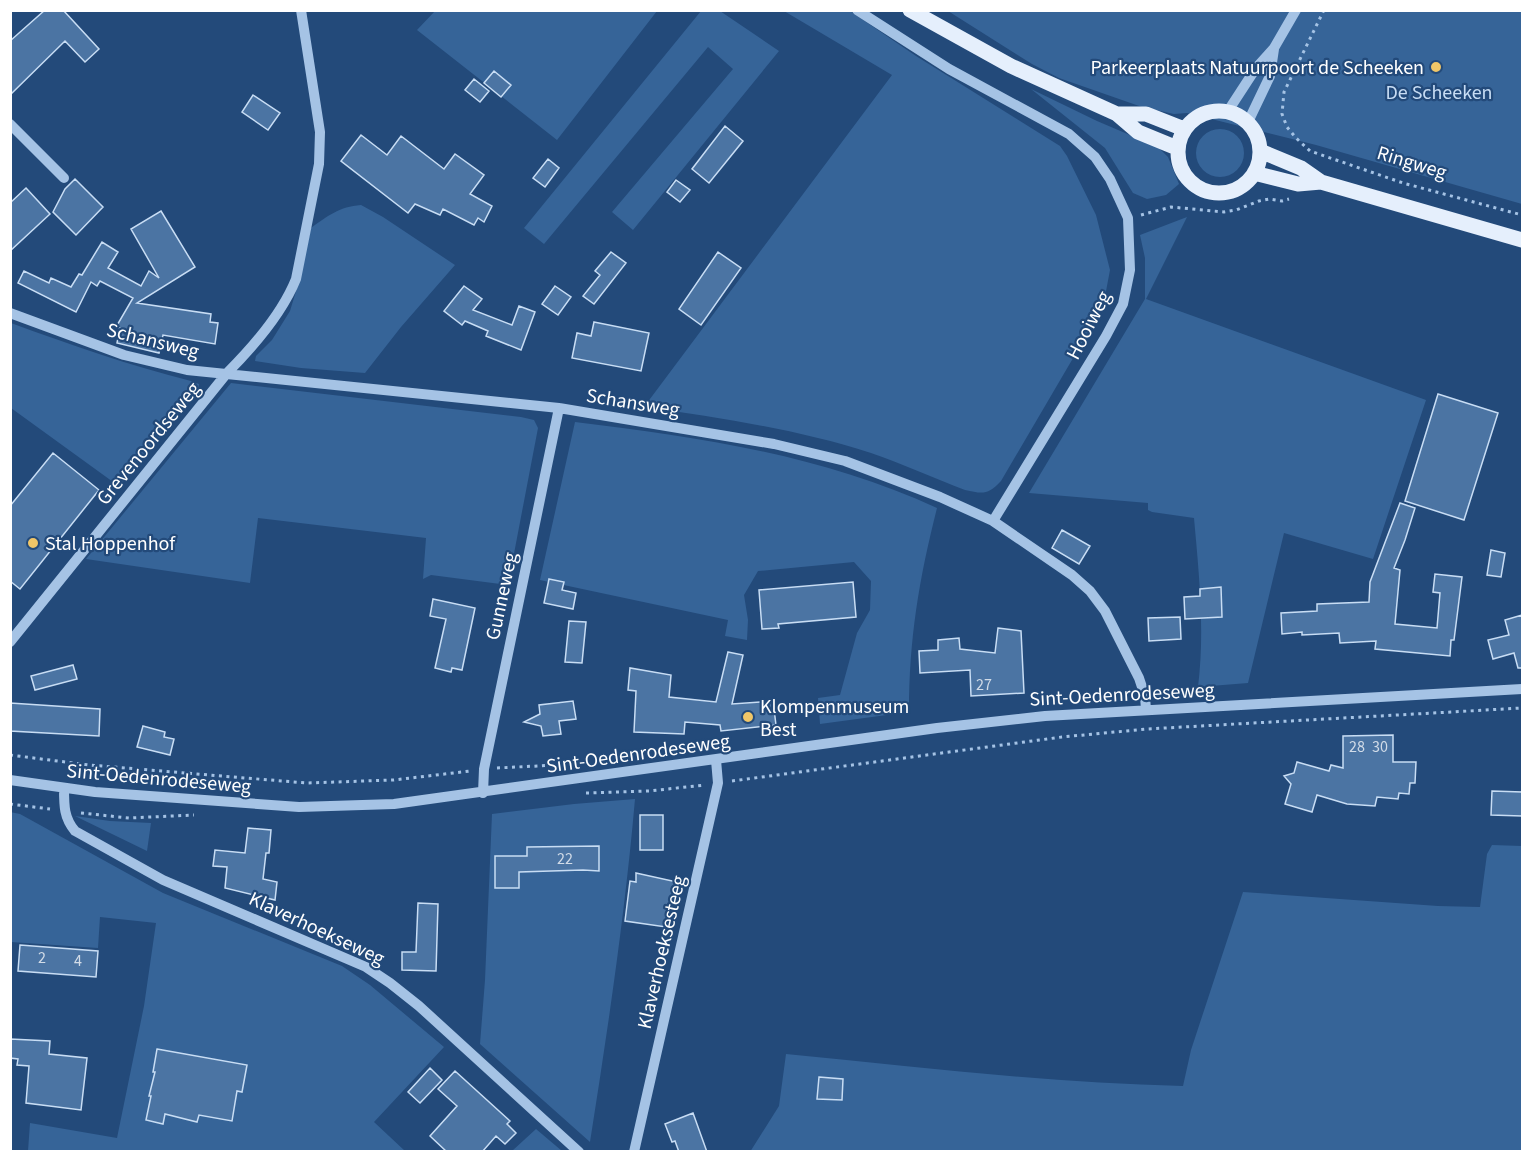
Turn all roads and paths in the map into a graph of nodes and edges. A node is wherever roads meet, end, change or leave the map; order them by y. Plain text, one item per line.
1 (301, 10) edge
2 (857, 10) edge
3 (910, 10) edge
4 (1296, 10) edge
5 (1324, 10) edge
6 (1274, 48) junction
7 (1228, 111) junction
8 (1117, 114) junction
9 (1248, 122) junction
10 (10, 124) edge
11 (1184, 129) junction
12 (1178, 148) junction
13 (1260, 151) junction
14 (1310, 151) junction
15 (1254, 173) junction
16 (1300, 176) junction
17 (64, 178) dead end
18 (1522, 215) edge
19 (1128, 218) junction
20 (1522, 240) edge
21 (10, 313) edge
22 (227, 373) junction
23 (559, 408) junction
24 (993, 521) junction
25 (10, 642) edge
26 (1522, 689) edge
27 (1522, 708) edge
28 (1146, 710) junction
29 (10, 755) edge
30 (716, 760) junction
31 (559, 765) dead end
32 (484, 769) junction
33 (10, 780) edge
34 (718, 783) junction
35 (64, 789) junction
36 (483, 793) junction
37 (580, 794) dead end
38 (10, 804) edge
39 (64, 811) junction
40 (204, 815) dead end
41 (579, 1152) edge
42 (634, 1152) edge

1 - 22 street, Grevenoordseweg
2 - 19 street, Hooiweg
3 - 8 main road
4 - 6 street
5 - 14 path
6 - 7 street
6 - 9 street
7 - 9 main road
7 - 11 main road
8 - 11 main road
8 - 12 main road
9 - 13 main road
10 - 17 street
11 - 12 main road
12 - 15 main road
13 - 15 main road
13 - 16 main road
14 - 16 path
14 - 18 path, Ringweg
15 - 16 main road
16 - 19 path
16 - 20 main road
19 - 24 street, Hooiweg
21 - 22 street, Schansweg
22 - 23 street, Schansweg
22 - 25 street, Grevenoordseweg
23 - 24 street, Schansweg
23 - 32 street, Gunneweg
24 - 28 street, Schansweg
26 - 28 street, Sint-Oedenrodeseweg
27 - 34 path, Sint-Oedenrodeseweg
28 - 30 street, Sint-Oedenrodeseweg
29 - 32 path, Sint-Oedenrodeseweg
30 - 34 street, Klaverhoeksesteeg
30 - 36 street, Sint-Oedenrodeseweg
31 - 32 path, Sint-Oedenrodeseweg
32 - 36 street, Gunneweg
33 - 35 street, Sint-Oedenrodeseweg
34 - 37 path, Sint-Oedenrodeseweg
34 - 42 street, Klaverhoeksesteeg
35 - 36 street, Sint-Oedenrodeseweg
35 - 39 street
38 - 39 path, Sint-Oedenrodeseweg
39 - 40 path, Sint-Oedenrodeseweg
39 - 41 street, Klaverhoekseweg

